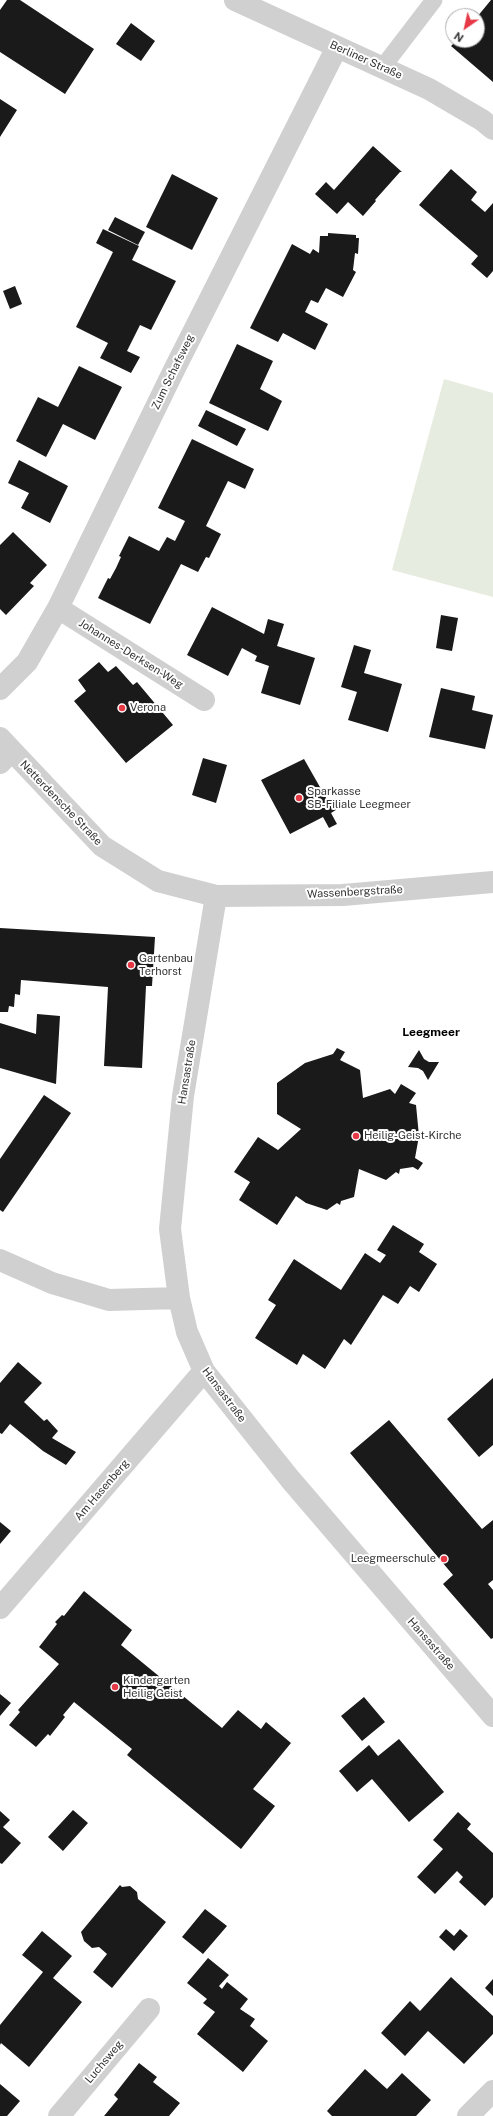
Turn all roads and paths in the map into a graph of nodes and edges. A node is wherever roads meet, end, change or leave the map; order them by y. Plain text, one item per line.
1 (235, 0) edge
2 (434, 0) edge
3 (337, 47) junction
4 (382, 68) junction
5 (493, 128) edge
6 (58, 608) junction
7 (0, 689) edge
8 (204, 700) dead end
9 (4, 751) edge
10 (493, 882) edge
11 (216, 896) junction
12 (0, 1260) edge
13 (179, 1298) junction
14 (204, 1371) junction
15 (0, 1608) edge
16 (493, 1716) edge
17 (149, 2009) dead end
18 (493, 2091) edge
19 (59, 2116) edge
20 (468, 2116) edge

1 - 3 street, Berliner Straße
2 - 4 lane
3 - 4 street, Berliner Straße
3 - 6 street, Zum Schafsweg
4 - 5 street, Berliner Straße
6 - 7 street, Zum Schafsweg
6 - 8 street, Johannes-Derksen-Weg
9 - 11 street, Netterdensche Straße
10 - 11 street, Wassenbergstraße
11 - 13 street, Hansastraße
12 - 13 street
13 - 14 street, Hansastraße
14 - 15 street, Am Hasenberg
14 - 16 street, Hansastraße
17 - 19 street, Luchsweg
18 - 20 street

